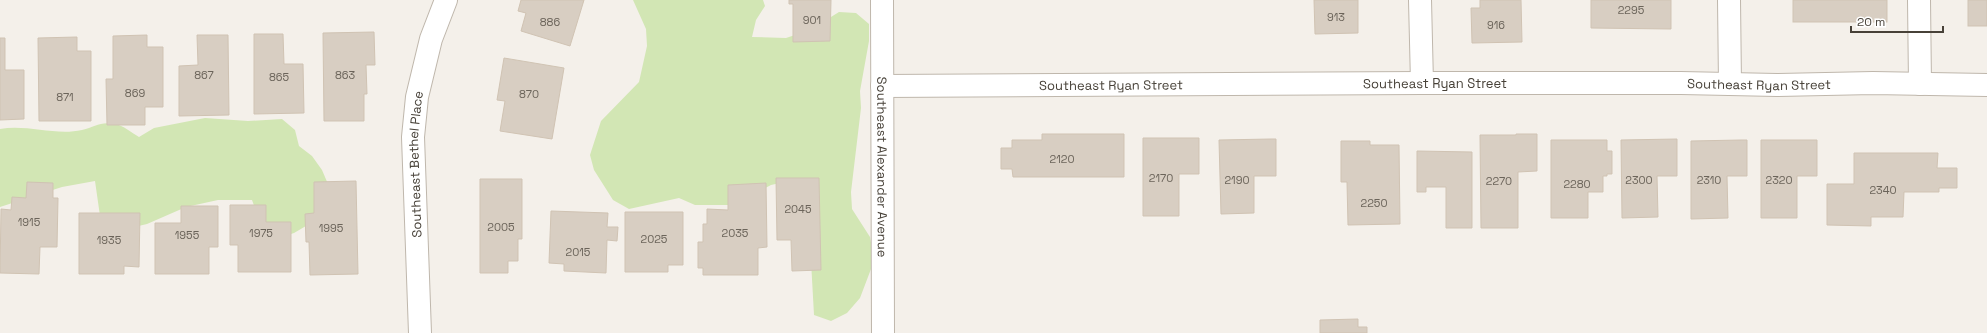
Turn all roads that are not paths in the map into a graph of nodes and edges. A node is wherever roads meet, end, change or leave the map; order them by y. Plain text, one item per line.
1 (446, 0) edge
2 (882, 0) edge
3 (1420, 0) edge
4 (1729, 0) edge
5 (1919, 0) edge
6 (1422, 83) junction
7 (1730, 84) junction
8 (1920, 84) junction
9 (1987, 85) edge
10 (882, 86) junction
11 (420, 333) edge
12 (883, 333) edge

1 - 11 street, Southeast Bethel Place
2 - 10 street, Southeast Alexander Avenue
3 - 6 street
4 - 7 street
5 - 8 street
6 - 7 street, Southeast Ryan Street
6 - 10 street, Southeast Ryan Street
7 - 8 street, Southeast Ryan Street
8 - 9 street, Southeast Ryan Street
10 - 12 street, Southeast Alexander Avenue

